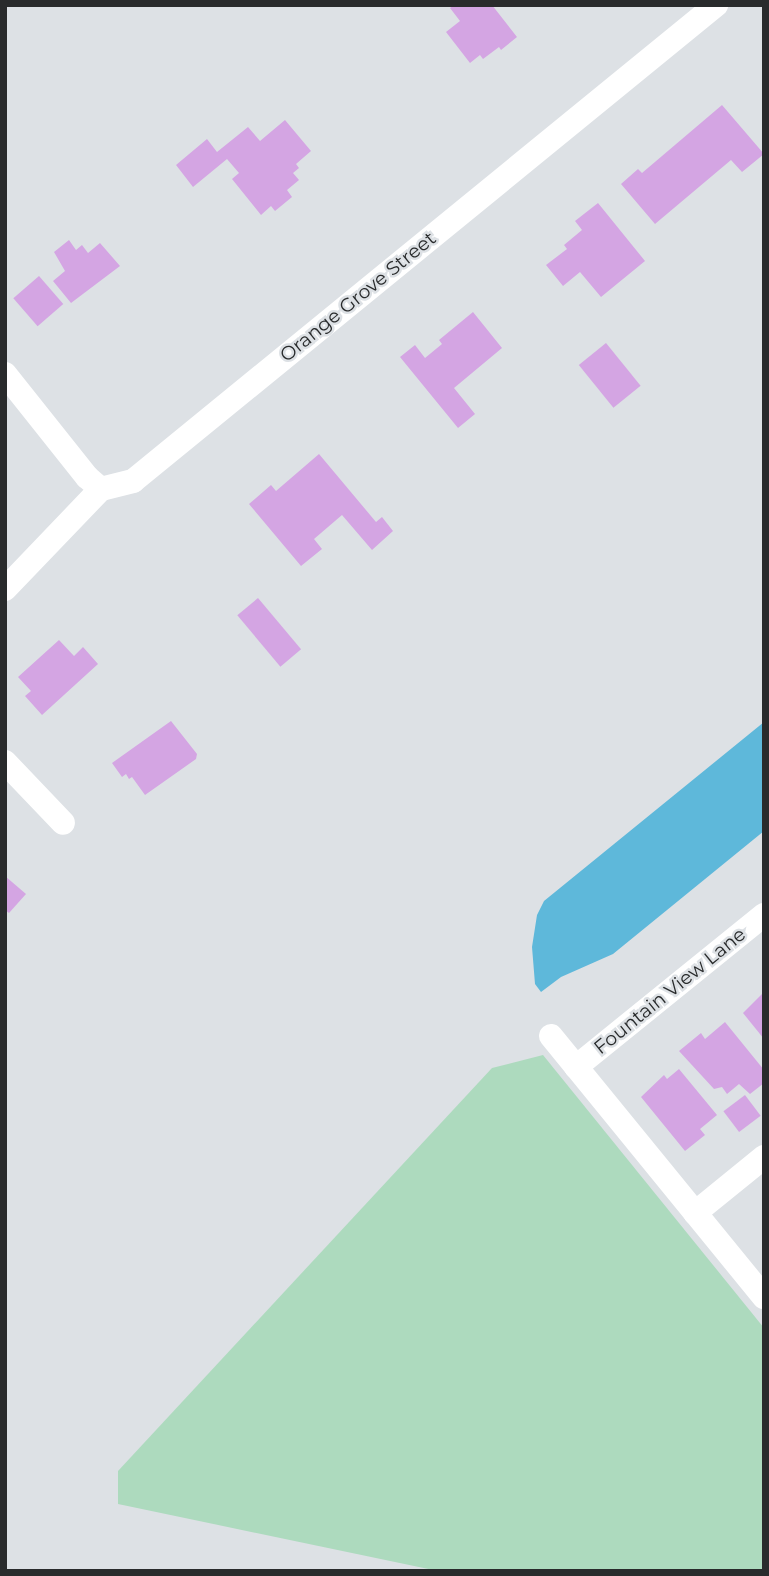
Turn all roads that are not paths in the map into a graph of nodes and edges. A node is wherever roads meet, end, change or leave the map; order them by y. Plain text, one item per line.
1 (716, 5) edge
2 (5, 374) edge
3 (101, 489) junction
4 (5, 589) edge
5 (5, 762) edge
6 (63, 823) dead end
7 (764, 915) edge
8 (551, 1036) dead end
9 (576, 1067) junction
10 (764, 1157) edge
11 (695, 1213) junction
12 (764, 1297) edge

1 - 3 street, Orange Grove Street
2 - 3 street
3 - 4 street
5 - 6 street
7 - 9 street, Fountain View Lane
8 - 9 street
9 - 11 street
10 - 11 street
11 - 12 street

